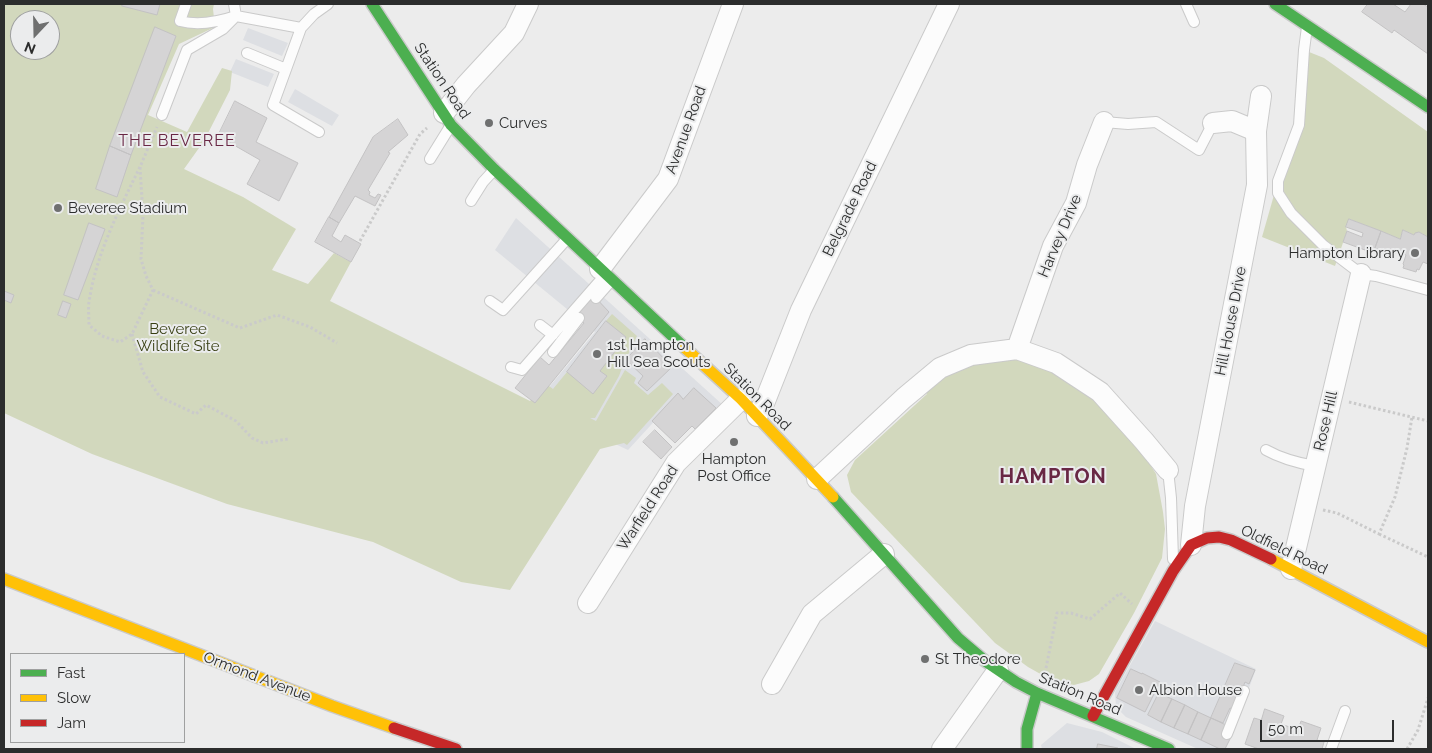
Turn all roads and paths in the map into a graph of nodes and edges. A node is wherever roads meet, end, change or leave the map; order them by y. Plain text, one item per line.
1 (186, 4) edge
2 (234, 4) edge
3 (328, 4) edge
4 (372, 4) edge
5 (528, 4) edge
6 (733, 4) edge
7 (949, 4) edge
8 (1186, 4) edge
9 (1275, 4) edge
10 (236, 16) junction
11 (1194, 22) dead end
12 (1307, 25) junction
13 (301, 28) junction
14 (247, 53) dead end
15 (286, 69) junction
16 (1261, 96) dead end
17 (1428, 107) edge
18 (162, 115) joint
19 (448, 119) junction
20 (1104, 122) joint
21 (1213, 123) joint
22 (1256, 131) junction
23 (319, 132) dead end
24 (430, 159) dead end
25 (140, 167) junction
26 (494, 169) junction
27 (472, 201) dead end
28 (568, 238) junction
29 (360, 241) dead end
30 (606, 274) junction
31 (1361, 274) junction
32 (153, 290) junction
33 (1428, 290) edge
34 (596, 298) dead end
35 (490, 301) dead end
36 (580, 318) dead end
37 (540, 325) dead end
38 (132, 334) junction
39 (553, 335) junction
40 (337, 343) dead end
41 (1017, 349) junction
42 (553, 352) dead end
43 (512, 366) dead end
44 (1332, 398) junction
45 (741, 400) junction
46 (757, 416) junction
47 (1412, 417) junction
48 (1428, 422) edge
49 (288, 439) dead end
50 (1266, 450) dead end
51 (1315, 466) junction
52 (1168, 470) joint
53 (817, 479) junction
54 (1306, 506) junction
55 (1379, 534) junction
56 (1191, 545) junction
57 (884, 554) junction
58 (1428, 556) edge
59 (1290, 569) junction
60 (1173, 571) junction
61 (4, 579) edge
62 (588, 603) dead end
63 (1147, 618) junction
64 (1428, 642) edge
65 (998, 670) junction
66 (772, 684) dead end
67 (1244, 691) dead end
68 (1037, 693) junction
69 (1428, 698) edge
70 (1345, 711) dead end
71 (1093, 716) junction
72 (1227, 734) dead end
73 (413, 743) edge
74 (456, 749) edge
75 (942, 749) edge
76 (1027, 749) edge
77 (1169, 749) edge
78 (1331, 749) edge
79 (1407, 749) edge

1 - 10 lane
2 - 10 lane
3 - 13 lane
4 - 19 main road, Station Road
5 - 19 street
6 - 30 street, Avenue Road
7 - 46 street, Belgrade Road
8 - 11 lane
9 - 12 main road
10 - 13 lane
10 - 18 lane
12 - 17 main road
12 - 31 lane
13 - 15 lane
14 - 15 lane
15 - 23 lane
16 - 22 street, Hill House Drive
18 - 25 path
19 - 24 lane
19 - 26 main road, Station Road
19 - 29 path
20 - 21 lane
20 - 41 street, Harvey Drive
21 - 22 street
22 - 56 street, Hill House Drive
25 - 32 path
25 - 38 path
26 - 27 lane
26 - 28 main road, Station Road
28 - 30 main road, Station Road
28 - 35 lane
30 - 34 lane
30 - 39 lane
30 - 45 main road, Station Road
31 - 33 lane
31 - 44 street, Rose Hill
32 - 38 path
32 - 40 path
36 - 42 lane
37 - 39 lane
38 - 49 path
39 - 43 lane
41 - 52 street
41 - 53 street
44 - 47 path
44 - 51 street, Rose Hill
45 - 46 main road, Station Road
45 - 62 street, Warfield Road
46 - 53 main road, Station Road
47 - 48 path
47 - 55 path
50 - 51 lane
51 - 54 street, Rose Hill
52 - 60 lane
53 - 57 main road, Station Road
54 - 55 path
54 - 59 street, Rose Hill
55 - 58 path
56 - 59 main road, Oldfield Road
56 - 60 main road
57 - 65 main road, Station Road
57 - 66 street
59 - 64 main road, Oldfield Road
60 - 63 main road
61 - 73 main road, Ormond Avenue
63 - 68 path
63 - 71 main road
65 - 68 main road, Station Road
65 - 75 street
67 - 72 lane
68 - 71 main road, Station Road
68 - 76 main road
69 - 79 path
70 - 78 lane
71 - 77 main road, Station Road
73 - 74 main road, Ormond Avenue

